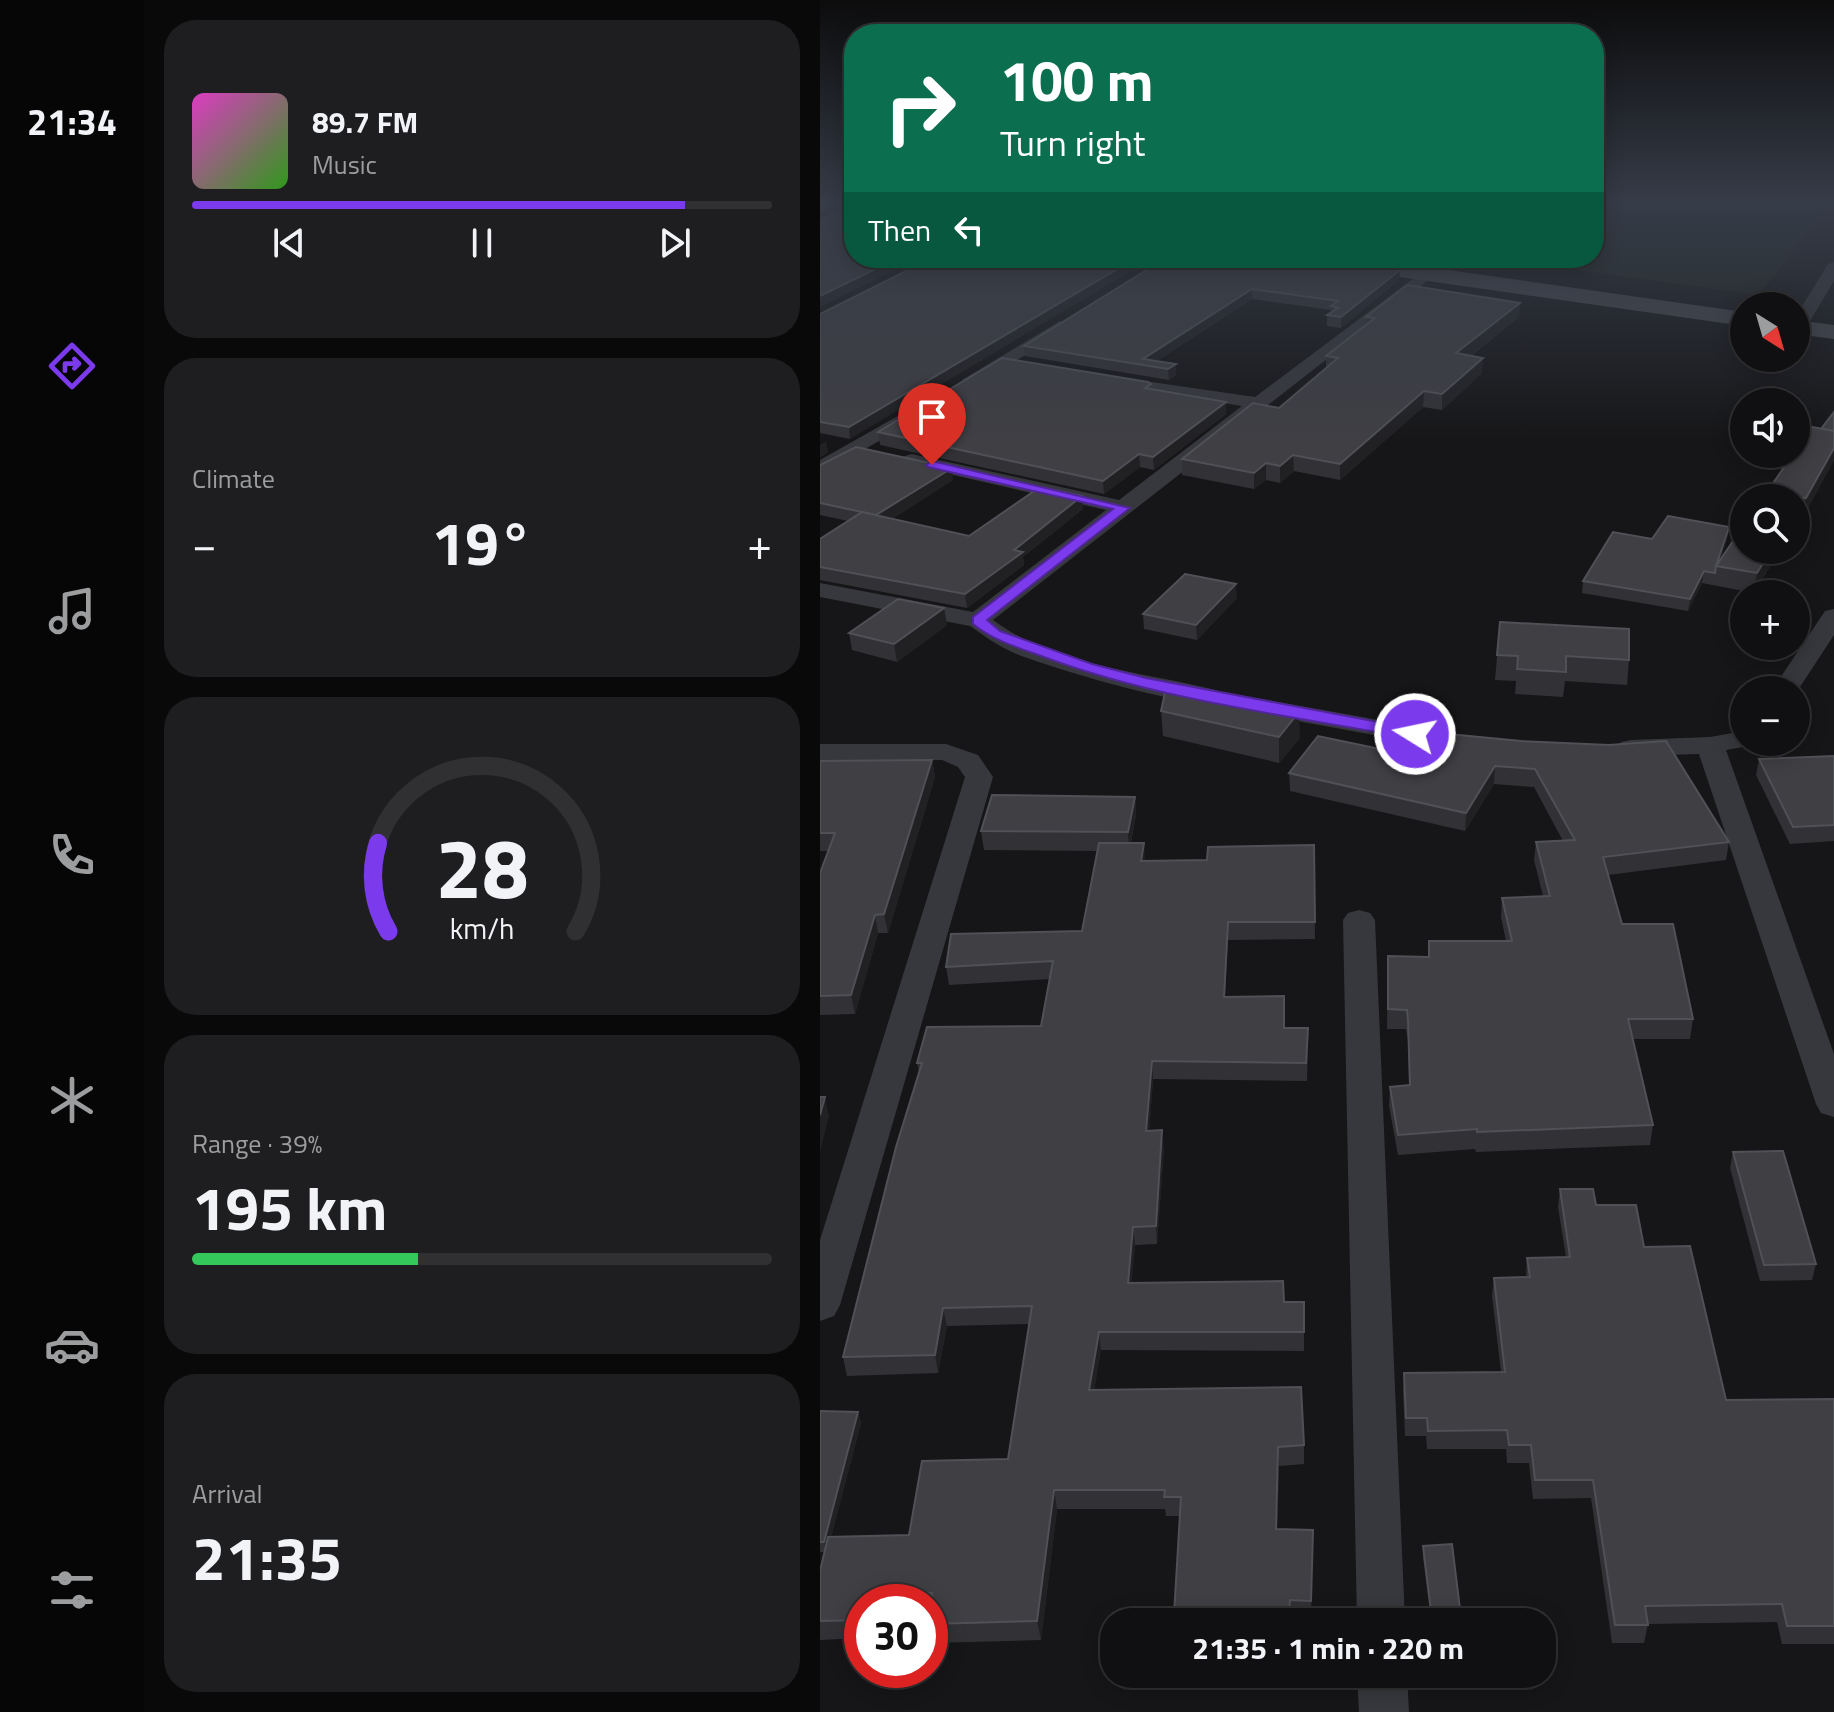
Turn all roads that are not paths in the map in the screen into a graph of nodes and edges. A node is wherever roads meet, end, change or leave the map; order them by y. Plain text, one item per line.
1 (1416, 282) edge
2 (1482, 282) edge
3 (1825, 282) edge
4 (1810, 306) edge
5 (1080, 313) edge
6 (1730, 317) edge
7 (1810, 329) edge
8 (1834, 332) edge
9 (1002, 361) junction
10 (1032, 366) edge
11 (1092, 376) edge
12 (1258, 403) junction
13 (820, 441) edge
14 (853, 448) junction
15 (820, 469) edge
16 (1124, 508) junction
17 (820, 590) edge
18 (1834, 616) edge
19 (978, 620) junction
20 (1794, 676) edge
21 (1445, 739) edge
22 (1730, 741) edge
23 (1710, 745) junction
24 (1599, 748) edge
25 (820, 752) edge
26 (1359, 920) dead end
27 (1834, 1104) edge
28 (820, 1305) edge
29 (1381, 1608) edge
30 (1383, 1688) edge
31 (1384, 1712) edge

1 - 12 street
2 - 6 main road
3 - 4 street
5 - 9 street
7 - 8 main road
9 - 10 street
9 - 14 street
11 - 12 street
12 - 16 street
13 - 14 street
14 - 15 street
14 - 16 street
16 - 19 street
17 - 19 street
18 - 20 street
19 - 21 street
22 - 23 street
23 - 24 street
23 - 27 street
25 - 28 street
26 - 29 street
30 - 31 street

